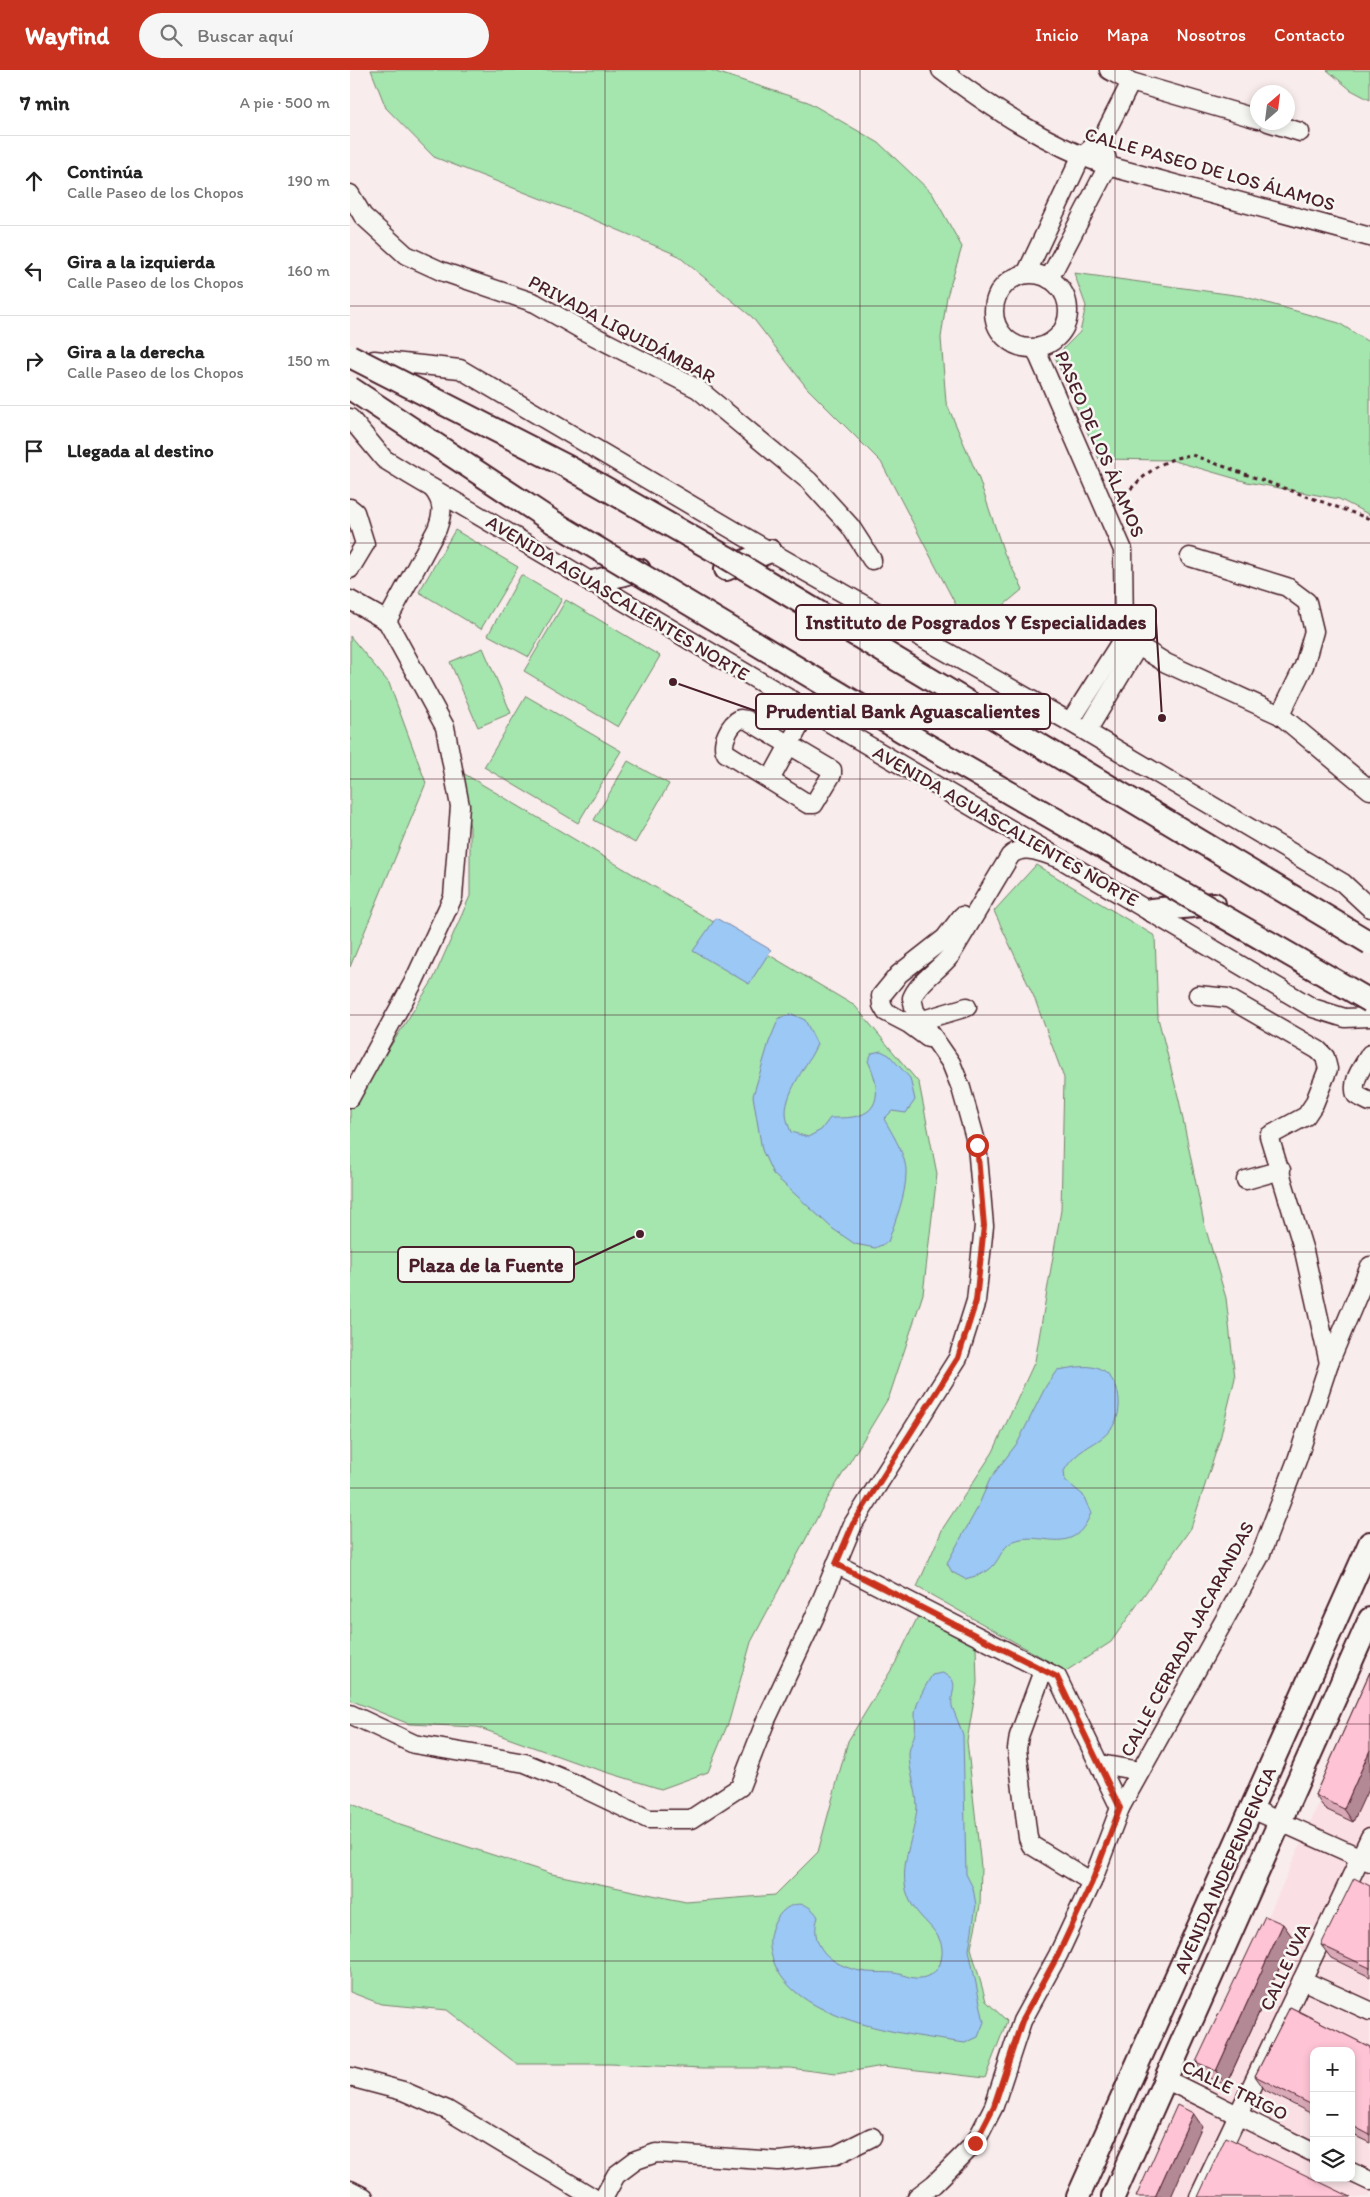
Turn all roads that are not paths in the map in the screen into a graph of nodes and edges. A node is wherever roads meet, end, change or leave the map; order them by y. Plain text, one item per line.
1 (941, 70) edge
2 (1108, 70) edge
3 (1131, 82) junction
4 (1250, 118) edge
5 (1294, 130) edge
6 (1300, 132) dead end
7 (1102, 139) junction
8 (1081, 157) junction
9 (1108, 166) junction
10 (350, 194) edge
11 (1370, 237) edge
12 (1026, 274) junction
13 (1049, 278) junction
14 (350, 347) edge
15 (1036, 348) junction
16 (350, 356) edge
17 (374, 360) junction
18 (350, 388) edge
19 (350, 398) edge
20 (350, 418) edge
21 (433, 489) junction
22 (350, 508) edge
23 (476, 514) junction
24 (437, 529) junction
25 (770, 552) junction
26 (1190, 557) dead end
27 (872, 560) dead end
28 (350, 569) edge
29 (726, 569) junction
30 (639, 570) junction
31 (593, 582) junction
32 (350, 600) edge
33 (387, 621) junction
34 (1131, 641) junction
35 (808, 710) junction
36 (1280, 716) junction
37 (1070, 722) junction
38 (1087, 731) junction
39 (789, 744) junction
40 (770, 780) junction
41 (942, 790) junction
42 (1370, 790) edge
43 (1058, 858) junction
44 (1214, 904) junction
45 (1370, 908) edge
46 (1151, 910) junction
47 (1370, 944) edge
48 (1370, 950) edge
49 (1198, 995) dead end
50 (1370, 1001) edge
51 (967, 1007) dead end
52 (1370, 1017) edge
53 (922, 1020) junction
54 (942, 1049) junction
55 (1370, 1054) edge
56 (350, 1098) edge
57 (1370, 1102) edge
58 (1281, 1170) junction
59 (1246, 1180) dead end
60 (1370, 1266) edge
61 (1328, 1363) junction
62 (1370, 1543) edge
63 (836, 1564) junction
64 (1370, 1619) edge
65 (1043, 1670) junction
66 (350, 1714) edge
67 (1100, 1764) junction
68 (1140, 1771) junction
69 (1120, 1808) junction
70 (1252, 1809) junction
71 (1281, 1822) junction
72 (1370, 1837) edge
73 (1365, 1860) edge
74 (1092, 1882) junction
75 (1302, 1980) junction
76 (1370, 2011) edge
77 (350, 2077) edge
78 (1165, 2079) junction
79 (1238, 2115) junction
80 (872, 2137) dead end
81 (1310, 2151) edge
82 (1355, 2174) edge
83 (1370, 2181) edge
84 (350, 2190) edge
85 (364, 2197) edge
86 (592, 2197) edge
87 (604, 2197) edge
88 (917, 2197) edge
89 (1078, 2197) edge
90 (1113, 2197) edge
91 (1199, 2197) edge

1 - 8 street, CALLE PASEO DE LOS ÁLAMOS
2 - 3 street
3 - 4 street
3 - 7 street
5 - 6 street
7 - 8 street
7 - 9 street
8 - 9 street, CALLE PASEO DE LOS ÁLAMOS
8 - 12 street
9 - 11 street, CALLE PASEO DE LOS ÁLAMOS
9 - 13 street
10 - 27 street, PRIVADA LIQUIDÁMBAR
12 - 13 street
12 - 15 street, PASEO DE LOS ÁLAMOS
13 - 15 street, PASEO DE LOS ÁLAMOS
14 - 17 main road
15 - 34 street, PASEO DE LOS ÁLAMOS
16 - 47 main road, bridge
17 - 25 street
17 - 29 main road
18 - 50 main road, bridge
19 - 30 main road, AVENIDA AGUASCALIENTES NORTE
20 - 21 street, AVENIDA AGUASCALIENTES NORTE
21 - 23 street, AVENIDA AGUASCALIENTES NORTE
21 - 24 street
22 - 28 street
23 - 24 street
23 - 31 street, AVENIDA AGUASCALIENTES NORTE
24 - 33 street
25 - 29 main road
25 - 37 street
26 - 36 street
29 - 48 main road
30 - 31 main road
30 - 44 main road, AVENIDA AGUASCALIENTES NORTE
31 - 35 street, AVENIDA AGUASCALIENTES NORTE
32 - 33 street
33 - 56 street
34 - 36 street
34 - 37 street
34 - 38 street
35 - 39 street
35 - 41 street, AVENIDA AGUASCALIENTES NORTE
36 - 42 street
37 - 38 street
38 - 45 street
39 - 40 street
39 - 40 street
39 - 40 street
41 - 43 street, AVENIDA AGUASCALIENTES NORTE
41 - 54 street
43 - 46 street, AVENIDA AGUASCALIENTES NORTE
43 - 53 street
44 - 46 main road
44 - 50 main road, AVENIDA AGUASCALIENTES NORTE
46 - 52 street, AVENIDA AGUASCALIENTES NORTE
49 - 58 street, CALLE CERRADA JACARANDAS
51 - 53 street
53 - 54 street
54 - 63 street
55 - 57 street
58 - 59 street
58 - 61 street, CALLE CERRADA JACARANDAS
60 - 61 street
61 - 68 street, CALLE CERRADA JACARANDAS
62 - 70 main road, AVENIDA INDEPENDENCIA
63 - 65 street
63 - 66 street
64 - 71 main road, AVENIDA INDEPENDENCIA
65 - 67 street
65 - 74 street
67 - 68 street
67 - 69 street
68 - 69 street, CALLE CERRADA JACARANDAS
69 - 74 street, CALLE CERRADA JACARANDAS
70 - 71 street
70 - 89 main road, AVENIDA INDEPENDENCIA
71 - 73 street
71 - 78 main road, AVENIDA INDEPENDENCIA
72 - 73 street, CALLE UVA
73 - 75 street, CALLE UVA
74 - 88 street, CALLE CERRADA JACARANDAS
75 - 76 street
75 - 79 street, CALLE UVA
77 - 86 street
78 - 79 street, CALLE TRIGO
78 - 90 main road, AVENIDA INDEPENDENCIA
79 - 81 street, CALLE TRIGO
79 - 91 street, CALLE UVA
80 - 87 street
82 - 83 street
84 - 85 street

